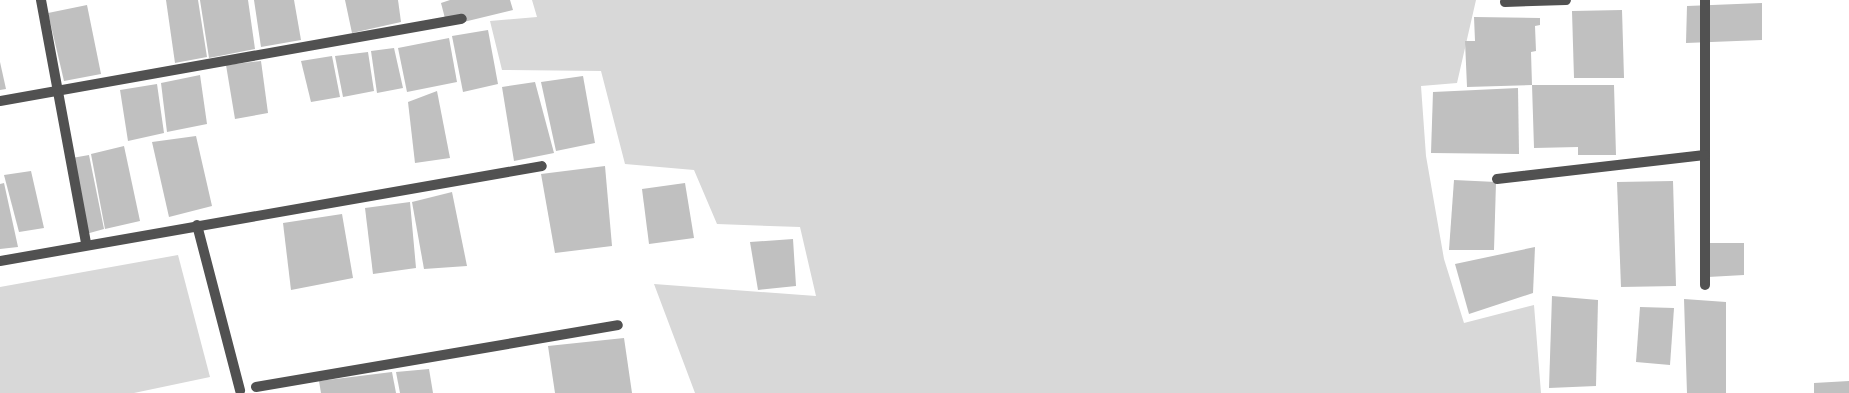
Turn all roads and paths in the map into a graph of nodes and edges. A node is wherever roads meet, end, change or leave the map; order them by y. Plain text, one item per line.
1 (42, 0) edge
2 (1566, 0) edge
3 (1705, 0) edge
4 (1505, 2) dead end
5 (462, 19) dead end
6 (58, 91) junction
7 (0, 101) edge
8 (1705, 155) junction
9 (542, 166) dead end
10 (1497, 179) dead end
11 (197, 225) junction
12 (86, 243) junction
13 (0, 261) edge
14 (1705, 285) dead end
15 (618, 324) dead end
16 (256, 387) dead end
17 (240, 390) dead end

1 - 6 street
2 - 4 street
3 - 8 street
5 - 6 street
6 - 7 street
6 - 12 street
8 - 10 street
8 - 14 street
9 - 11 street
11 - 12 street
11 - 17 street
12 - 13 street
15 - 16 street

